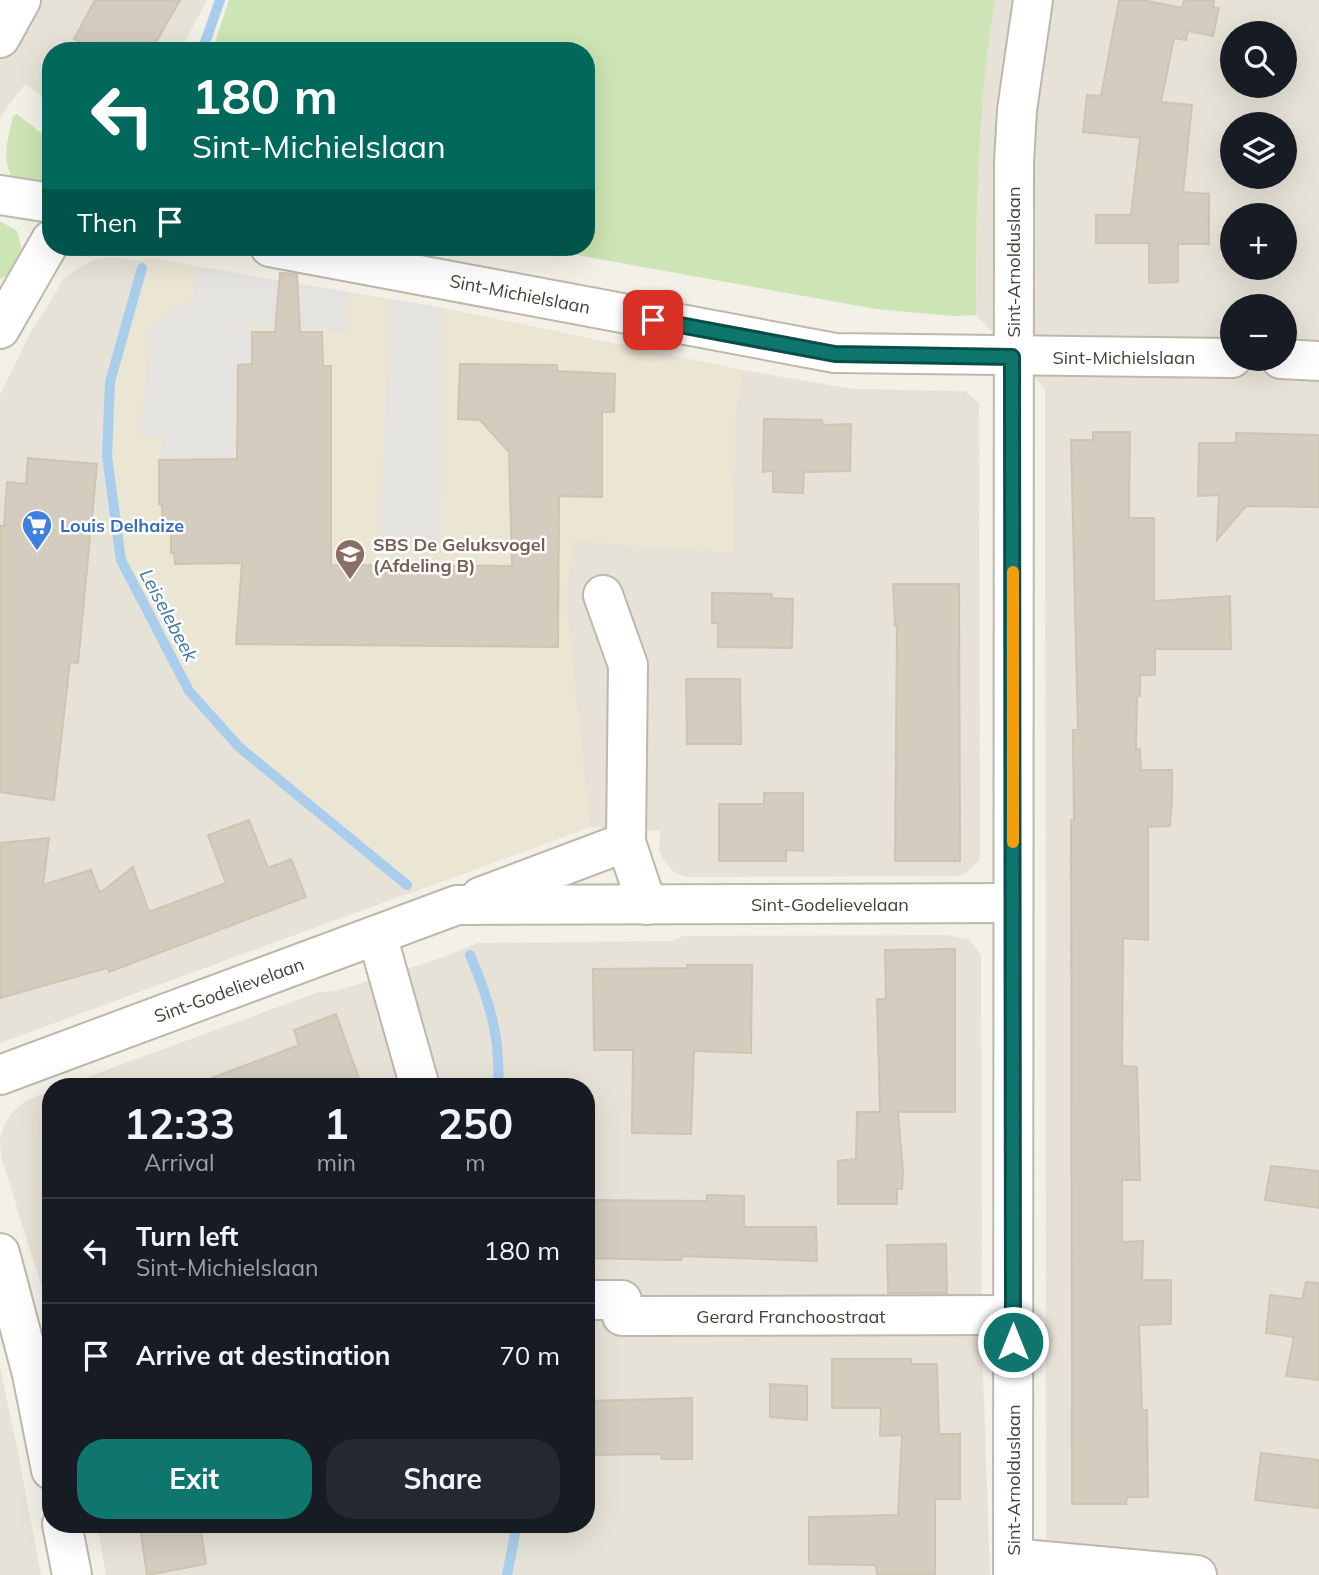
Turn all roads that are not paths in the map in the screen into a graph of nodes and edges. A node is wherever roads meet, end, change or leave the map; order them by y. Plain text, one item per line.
1 (21, 0) edge
2 (1033, 0) edge
3 (0, 38) edge
4 (0, 195) edge
5 (42, 202) edge
6 (42, 256) edge
7 (318, 256) edge
8 (0, 329) edge
9 (1012, 357) junction
10 (1220, 358) edge
11 (1297, 360) edge
12 (1319, 361) edge
13 (603, 595) dead end
14 (626, 842) junction
15 (1013, 903) junction
16 (457, 905) junction
17 (647, 905) junction
18 (377, 935) junction
19 (0, 1075) edge
20 (417, 1078) edge
21 (0, 1253) edge
22 (595, 1300) edge
23 (1013, 1315) junction
24 (42, 1425) edge
25 (64, 1533) edge
26 (1013, 1567) edge
27 (72, 1575) edge
28 (1197, 1575) edge

1 - 3 street
2 - 9 street, Sint-Arnolduslaan
4 - 5 street
6 - 8 street
7 - 9 street, Sint-Michielslaan
9 - 10 street, Sint-Michielslaan
9 - 15 street, Sint-Arnolduslaan
11 - 12 street
13 - 14 street
14 - 16 street, Sint-Godelievelaan
14 - 17 street
15 - 17 street, Sint-Godelievelaan
15 - 23 street, Sint-Arnolduslaan
16 - 17 street, Sint-Godelievelaan
16 - 18 street, Sint-Godelievelaan
18 - 19 street, Sint-Godelievelaan
18 - 20 street
21 - 24 street
22 - 23 street, Gerard Franchoostraat
23 - 26 street, Sint-Arnolduslaan
25 - 27 street
26 - 28 street

